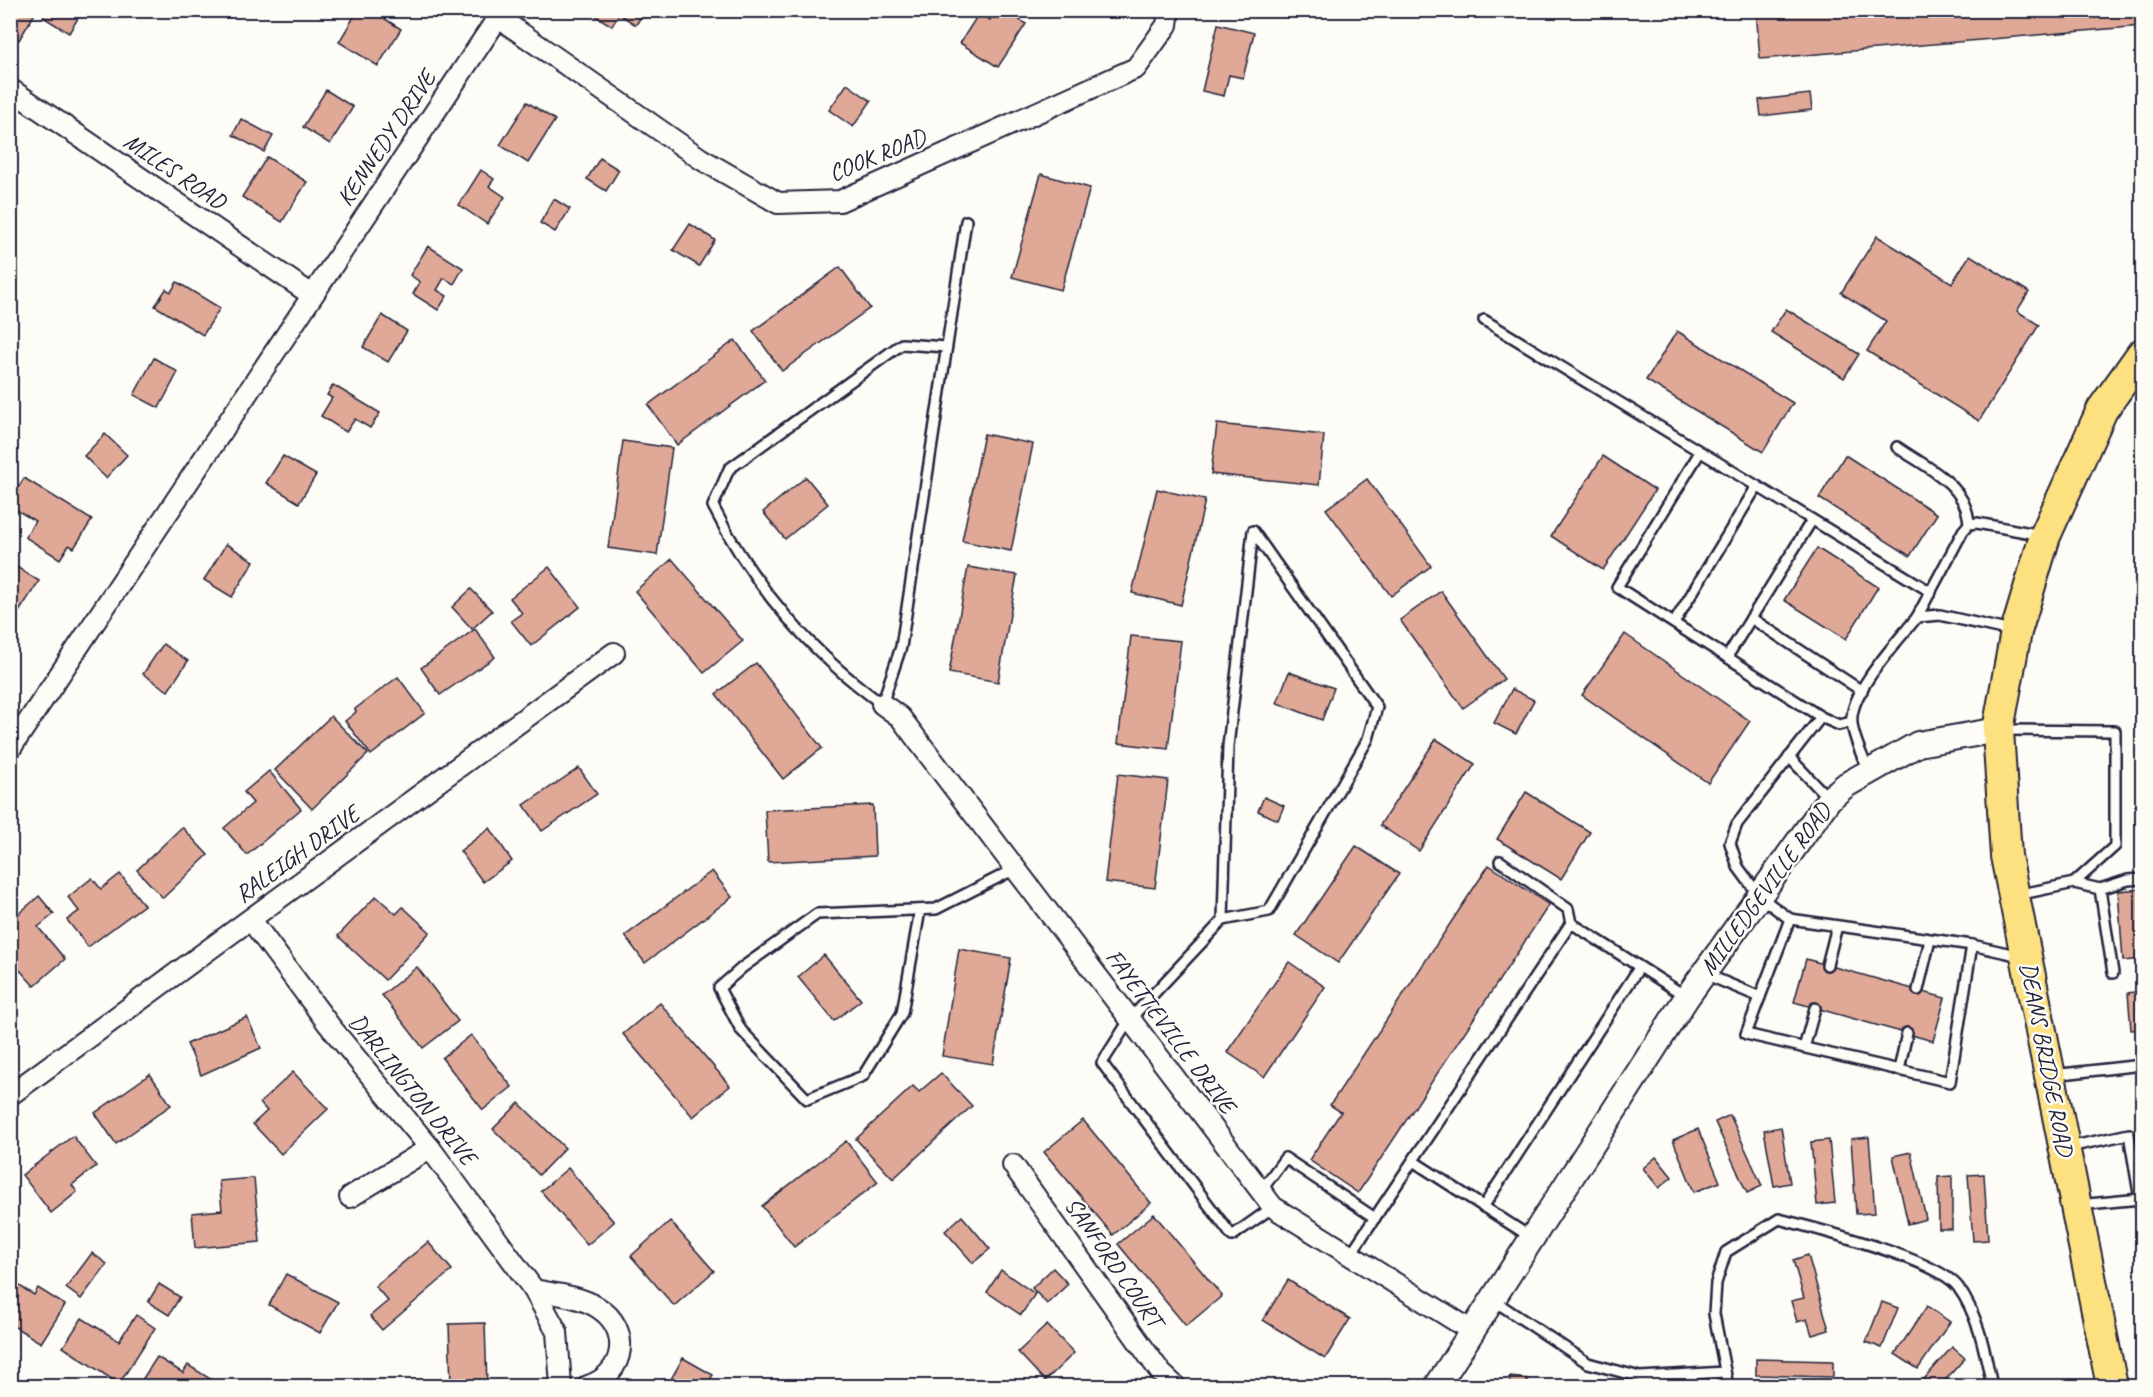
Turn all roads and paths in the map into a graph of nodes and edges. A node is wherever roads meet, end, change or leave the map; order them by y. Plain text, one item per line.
1 (1169, 10) edge
2 (501, 14) edge
3 (10, 90) edge
4 (966, 221) dead end
5 (312, 294) junction
6 (1484, 320) dead end
7 (947, 347) junction
8 (2142, 354) edge
9 (1897, 447) dead end
10 (1700, 452) junction
11 (1757, 486) junction
12 (1812, 520) junction
13 (1969, 524) junction
14 (2045, 536) junction
15 (1931, 592) junction
16 (1917, 617) junction
17 (1751, 618) junction
18 (1674, 623) junction
19 (2016, 632) junction
20 (614, 653) dead end
21 (1727, 657) junction
22 (1862, 691) junction
23 (882, 704) junction
24 (1821, 717) junction
25 (1851, 722) junction
26 (1998, 730) junction
27 (10, 749) edge
28 (1789, 758) junction
29 (1868, 771) junction
30 (1828, 799) junction
31 (1500, 861) dead end
32 (1015, 869) junction
33 (2142, 879) edge
34 (2074, 883) junction
35 (2100, 889) junction
36 (2014, 896) junction
37 (1761, 897) junction
38 (920, 910) junction
39 (1790, 919) junction
40 (251, 920) junction
41 (1223, 920) junction
42 (1571, 923) junction
43 (1837, 926) junction
44 (1930, 940) junction
45 (1972, 945) junction
46 (2026, 957) junction
47 (1827, 965) dead end
48 (1639, 968) junction
49 (1704, 974) junction
50 (2113, 974) dead end
51 (1918, 990) dead end
52 (1687, 997) junction
53 (1760, 997) junction
54 (1815, 1008) dead end
55 (1130, 1019) junction
56 (1907, 1033) dead end
57 (1804, 1048) junction
58 (2142, 1065) edge
59 (1899, 1070) junction
60 (2050, 1076) junction
61 (10, 1095) edge
62 (430, 1148) junction
63 (2065, 1148) junction
64 (1413, 1161) junction
65 (1013, 1165) dead end
66 (350, 1197) dead end
67 (2140, 1198) junction
68 (1267, 1199) junction
69 (2076, 1206) junction
70 (1483, 1207) junction
71 (2142, 1214) edge
72 (1375, 1218) junction
73 (1533, 1238) junction
74 (1350, 1255) junction
75 (534, 1290) junction
76 (1493, 1300) junction
77 (1472, 1331) junction
78 (1725, 1372) junction
79 (561, 1386) edge
80 (588, 1386) edge
81 (1175, 1386) edge
82 (1437, 1386) edge
83 (1728, 1386) edge
84 (1992, 1386) edge
85 (2112, 1386) edge

1 - 2 street, COOK ROAD
2 - 5 street, KENNEDY DRIVE
3 - 5 street, MILES ROAD
4 - 7 lane
5 - 27 street, KENNEDY DRIVE
6 - 10 lane
7 - 23 lane
7 - 23 lane
8 - 14 main road
9 - 13 lane
10 - 11 lane
10 - 18 lane
11 - 12 lane
11 - 18 lane
12 - 15 lane
12 - 17 lane
13 - 14 lane
13 - 15 lane
14 - 19 main road
15 - 16 lane
16 - 19 lane
16 - 22 lane
17 - 21 lane
17 - 22 lane
18 - 21 lane
19 - 26 main road
20 - 40 street, RALEIGH DRIVE
21 - 24 lane
22 - 25 lane
23 - 32 street, FAYETTEVILLE DRIVE
24 - 25 lane
24 - 28 lane
25 - 29 lane
26 - 29 street, MILLEDGEVILLE ROAD
26 - 34 lane
26 - 36 main road, DEANS BRIDGE ROAD
28 - 30 lane
28 - 37 lane
29 - 30 street, MILLEDGEVILLE ROAD
30 - 37 street, MILLEDGEVILLE ROAD
31 - 42 lane
32 - 38 lane
32 - 55 street, FAYETTEVILLE DRIVE
33 - 35 lane
34 - 35 lane
34 - 36 lane
35 - 50 lane
36 - 46 main road, DEANS BRIDGE ROAD
37 - 39 lane
37 - 49 street, MILLEDGEVILLE ROAD
38 - 38 lane
39 - 43 lane
39 - 53 lane
40 - 61 street, RALEIGH DRIVE
40 - 62 street, DARLINGTON DRIVE
41 - 41 lane
41 - 55 lane
42 - 48 lane
42 - 64 lane
43 - 44 lane
43 - 47 lane
44 - 45 lane
44 - 51 lane
45 - 46 lane
45 - 59 lane
46 - 60 main road, DEANS BRIDGE ROAD
48 - 52 lane
48 - 70 lane
49 - 52 street, MILLEDGEVILLE ROAD
49 - 53 lane
52 - 73 street, MILLEDGEVILLE ROAD
53 - 57 lane
54 - 57 lane
55 - 68 street, FAYETTEVILLE DRIVE
55 - 68 lane
56 - 59 lane
57 - 59 lane
58 - 60 lane
60 - 63 main road, DEANS BRIDGE ROAD
62 - 66 street
62 - 75 street, DARLINGTON DRIVE
63 - 67 lane
63 - 69 main road, DEANS BRIDGE ROAD
64 - 70 lane
64 - 72 lane
65 - 81 street, SANFORD COURT
67 - 69 lane
67 - 71 lane
68 - 72 lane
68 - 74 street, FAYETTEVILLE DRIVE
69 - 85 main road, DEANS BRIDGE ROAD
70 - 73 lane
72 - 74 lane
73 - 76 street, MILLEDGEVILLE ROAD
74 - 77 street, FAYETTEVILLE DRIVE
75 - 79 street, DARLINGTON DRIVE
75 - 80 street
76 - 77 street, MILLEDGEVILLE ROAD
76 - 78 lane
77 - 82 street, MILLEDGEVILLE ROAD
78 - 83 lane
78 - 84 lane

